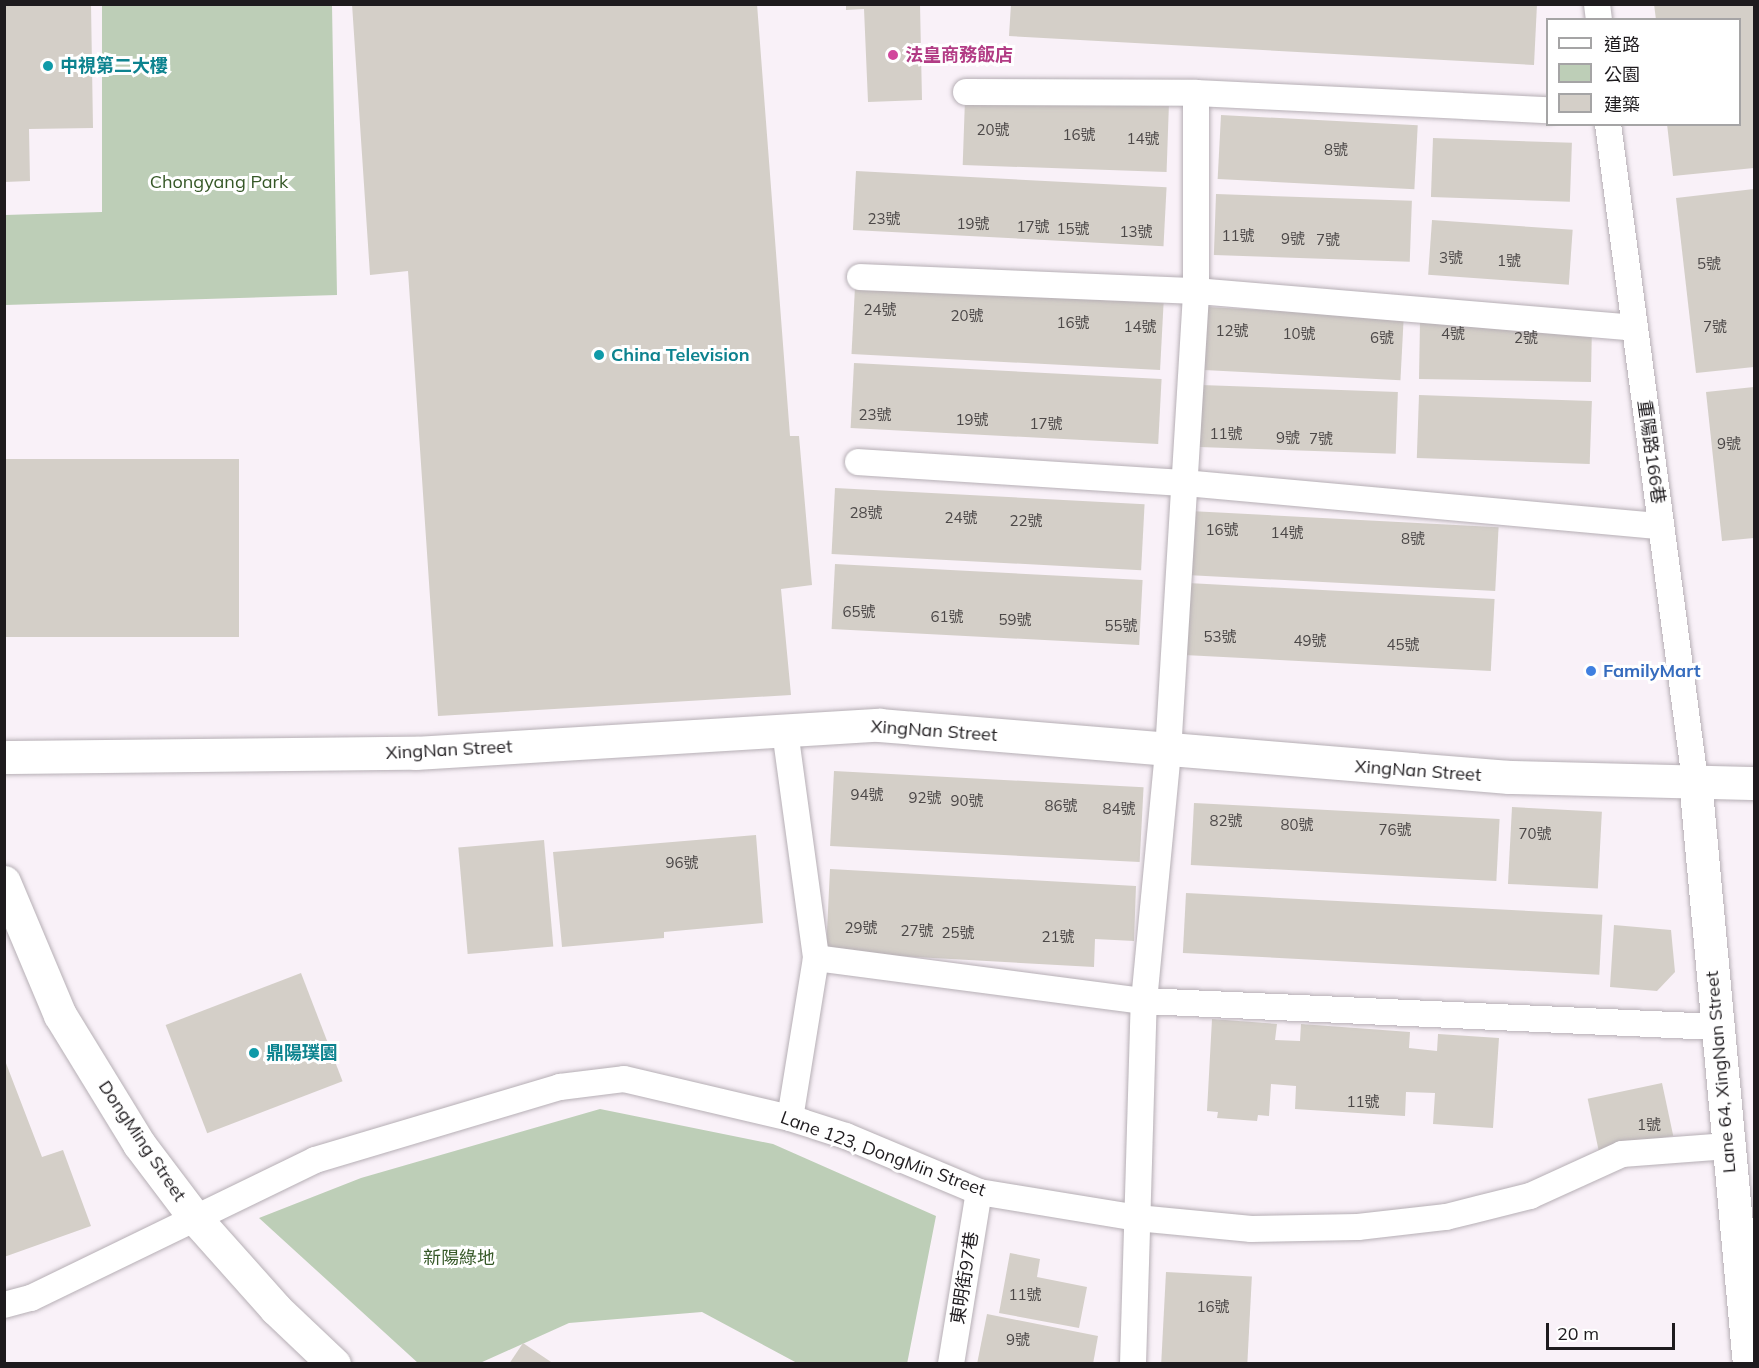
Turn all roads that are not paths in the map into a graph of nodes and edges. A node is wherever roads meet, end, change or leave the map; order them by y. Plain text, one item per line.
1 (966, 92) dead end
2 (1196, 93) junction
3 (1546, 110) edge
4 (1608, 126) edge
5 (861, 277) dead end
6 (1196, 291) junction
7 (1634, 328) junction
8 (858, 462) dead end
9 (1185, 483) junction
10 (1661, 526) junction
11 (785, 731) junction
12 (1168, 752) junction
13 (4, 757) edge
14 (1695, 780) junction
15 (1755, 783) edge
16 (4, 882) edge
17 (816, 958) junction
18 (1144, 1001) junction
19 (1717, 1027) junction
20 (790, 1118) junction
21 (1728, 1146) junction
22 (979, 1192) junction
23 (195, 1218) junction
24 (1137, 1218) junction
25 (4, 1305) edge
26 (334, 1364) edge
27 (951, 1364) edge
28 (1133, 1364) edge
29 (1749, 1364) edge

1 - 2 lane
2 - 3 lane
2 - 6 lane
4 - 7 lane, 重陽路166巷
5 - 6 lane
6 - 7 lane
6 - 9 lane
7 - 10 lane, 重陽路166巷
8 - 9 lane
9 - 10 lane
9 - 12 lane
10 - 14 lane, 重陽路166巷
11 - 12 street, XingNan Street
11 - 13 street, XingNan Street
11 - 17 lane
12 - 14 street, XingNan Street
12 - 18 lane
14 - 15 street, XingNan Street
14 - 19 street, Lane 64, XingNan Street
16 - 23 street, DongMing Street
17 - 18 lane
17 - 20 lane
18 - 19 lane
18 - 24 lane
19 - 21 street, Lane 64, XingNan Street
20 - 22 lane, Lane 123, DongMin Street
20 - 23 lane, Lane 123, DongMin Street
21 - 24 lane, Lane 123, DongMin Street
21 - 29 street, Lane 64, XingNan Street
22 - 24 lane, Lane 123, DongMin Street
22 - 27 lane, 東明街97巷
23 - 25 lane, Lane 123, DongMin Street
23 - 26 street, DongMing Street
24 - 28 lane

